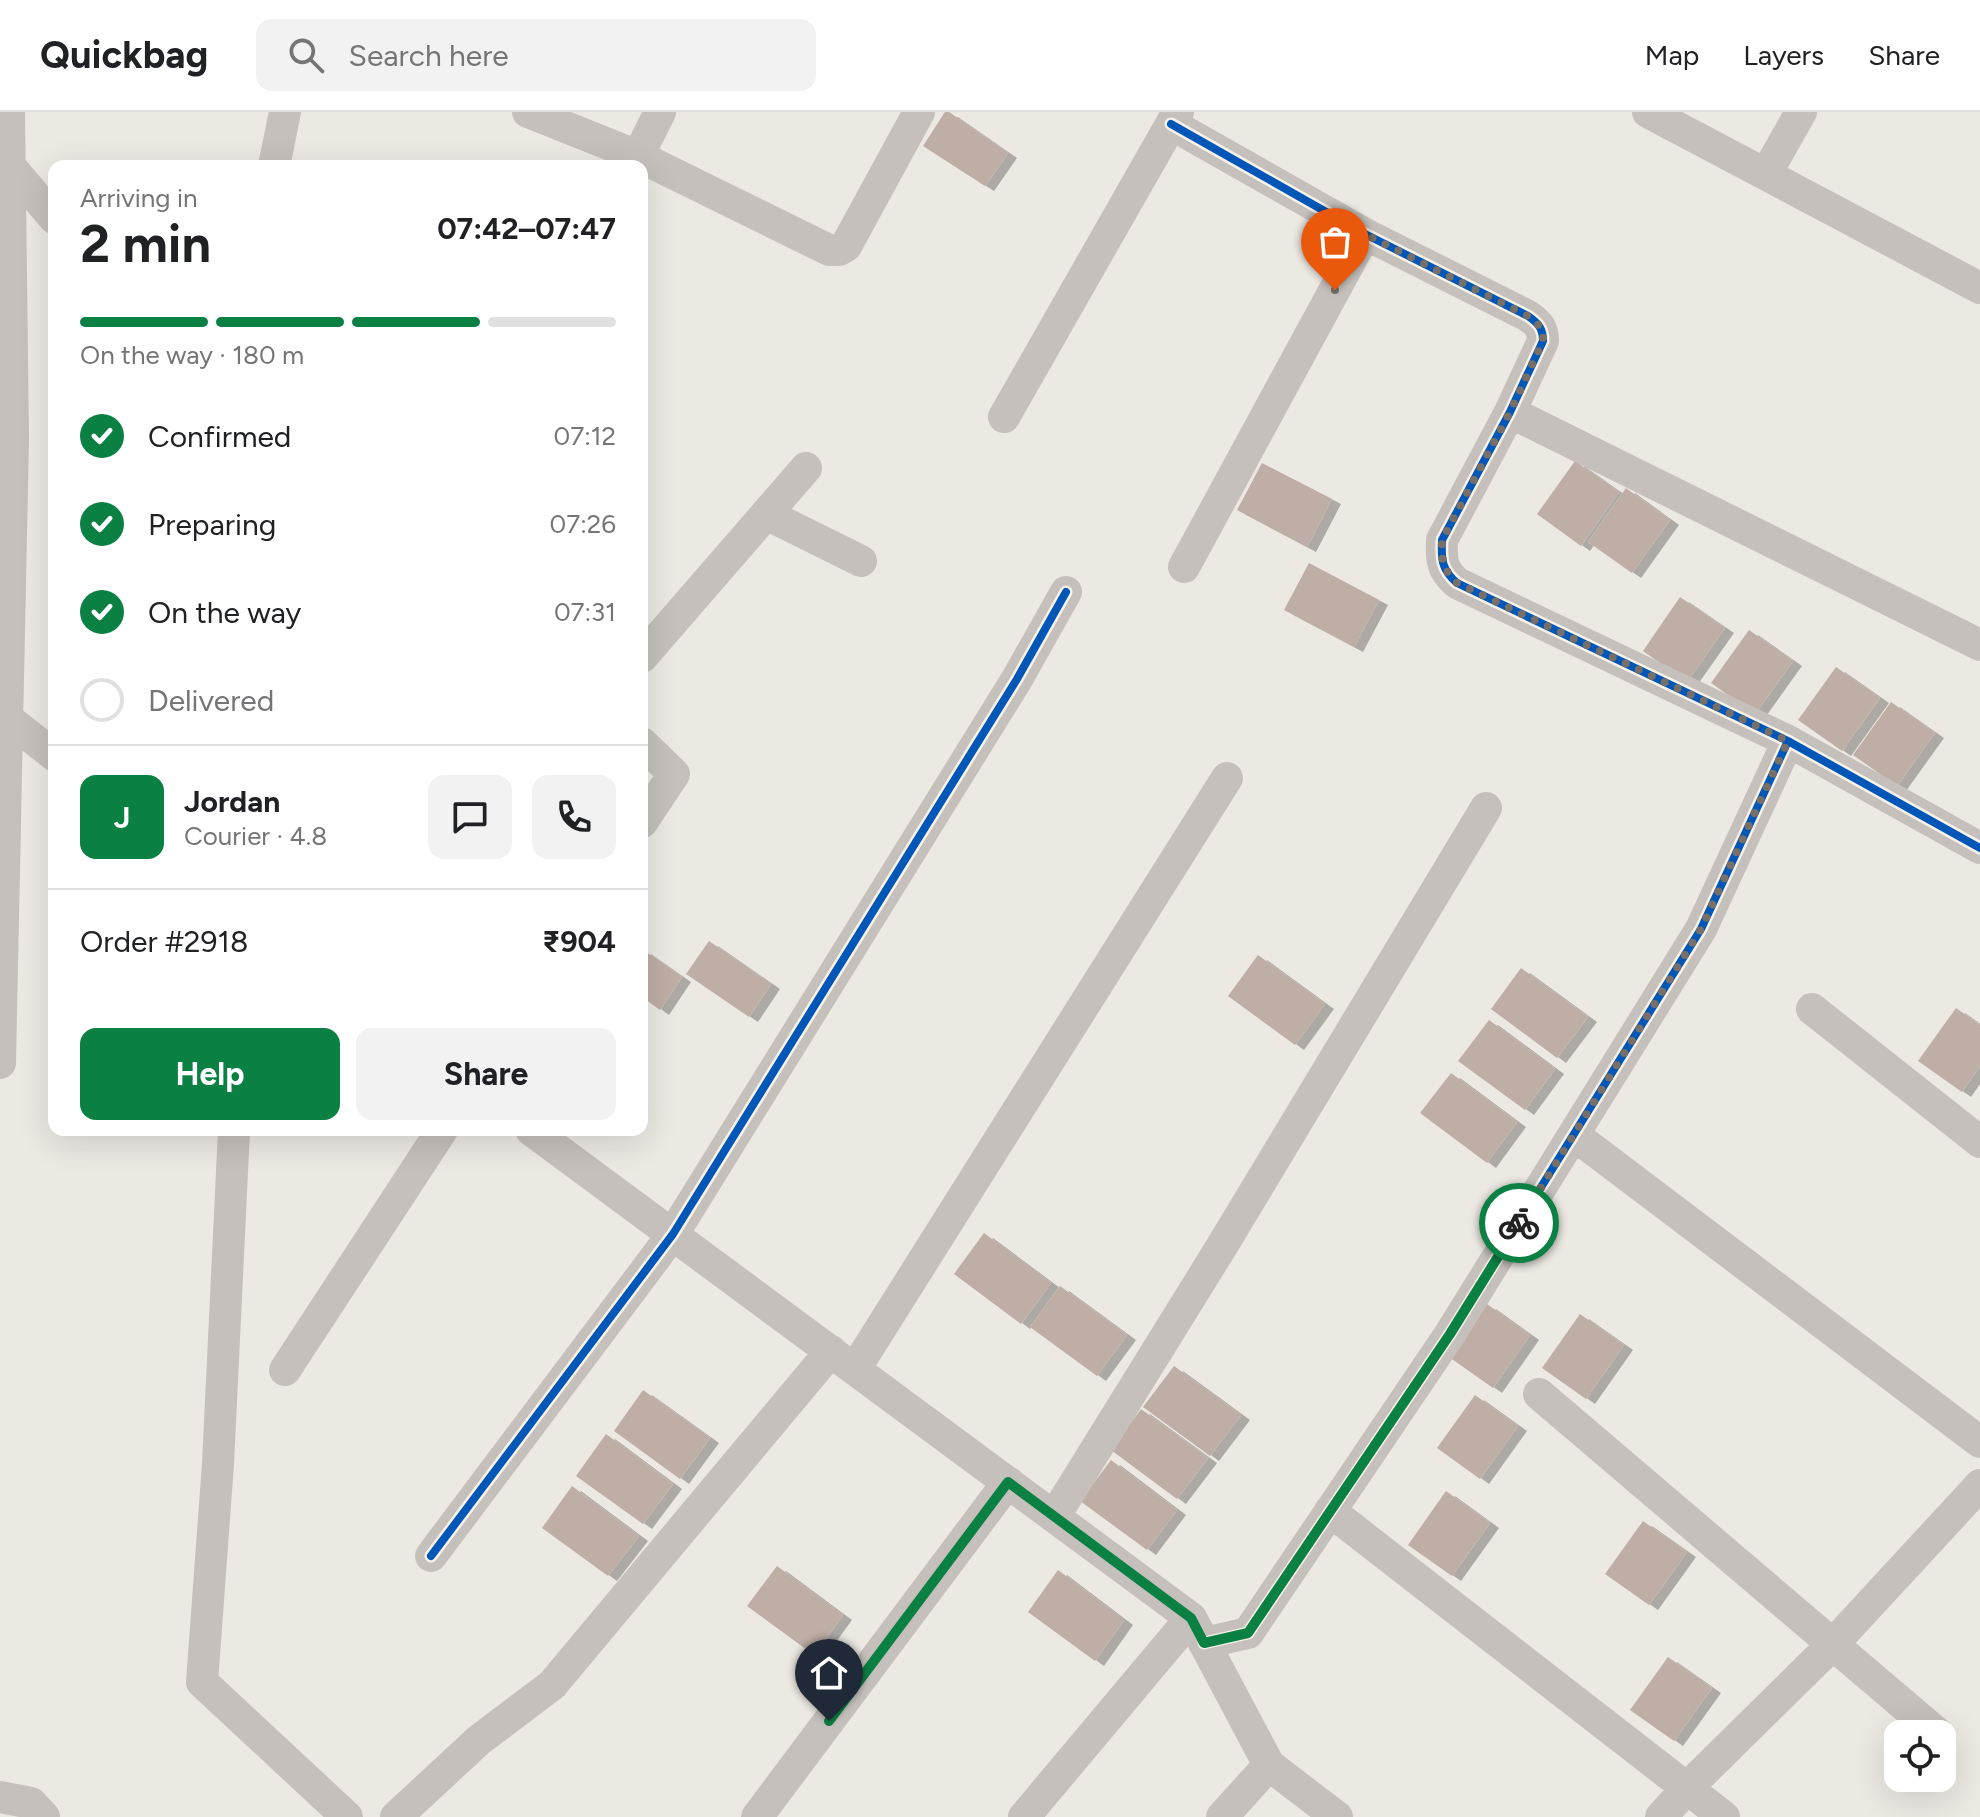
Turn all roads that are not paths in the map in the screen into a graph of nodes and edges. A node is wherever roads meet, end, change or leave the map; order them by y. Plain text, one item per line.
1 (9, 112) edge
2 (285, 112) edge
3 (528, 112) edge
4 (660, 112) edge
5 (919, 112) edge
6 (1648, 112) edge
7 (1801, 112) edge
8 (1174, 118) edge
9 (638, 156) junction
10 (275, 160) edge
11 (646, 160) edge
12 (648, 161) edge
13 (9, 165) junction
14 (1766, 174) junction
15 (48, 211) edge
16 (1365, 234) junction
17 (1980, 288) edge
18 (1510, 412) junction
19 (1004, 417) dead end
20 (806, 468) dead end
21 (6, 482) edge
22 (766, 514) junction
23 (861, 561) dead end
24 (1184, 567) dead end
25 (1066, 592) dead end
26 (1980, 645) edge
27 (648, 650) edge
28 (6, 699) edge
29 (1788, 741) junction
30 (48, 748) edge
31 (648, 749) edge
32 (1227, 778) dead end
33 (1486, 808) dead end
34 (648, 813) edge
35 (1980, 848) edge
36 (2, 931) edge
37 (1812, 1009) dead end
38 (0, 1063) edge
39 (1574, 1135) junction
40 (234, 1136) edge
41 (438, 1136) edge
42 (539, 1136) edge
43 (1980, 1142) edge
44 (673, 1234) junction
45 (843, 1360) junction
46 (285, 1370) dead end
47 (1539, 1394) dead end
48 (1980, 1442) edge
49 (1008, 1482) junction
50 (1980, 1485) edge
51 (1330, 1511) junction
52 (1054, 1517) junction
53 (431, 1556) dead end
54 (1198, 1630) junction
55 (1834, 1643) junction
56 (1922, 1720) edge
57 (1269, 1765) junction
58 (1688, 1787) junction
59 (0, 1797) edge
60 (44, 1817) edge
61 (347, 1817) edge
62 (396, 1817) edge
63 (757, 1817) edge
64 (1024, 1817) edge
65 (1222, 1817) edge
66 (1337, 1817) edge
67 (1661, 1817) edge
68 (1724, 1817) edge

1 - 13 street
2 - 10 street
3 - 9 street
4 - 9 street
5 - 12 street
6 - 14 street
7 - 14 street
8 - 16 street
8 - 19 street
9 - 11 street
13 - 15 street
13 - 21 street
14 - 17 street
16 - 18 street
16 - 24 street
18 - 26 street
18 - 29 street
20 - 22 street
21 - 28 street
22 - 23 street
22 - 27 street
25 - 44 street
28 - 30 street
28 - 36 street
29 - 35 street
29 - 39 street
31 - 34 street
32 - 45 street
33 - 52 street
36 - 38 street
37 - 43 street
39 - 48 street
39 - 51 street
40 - 61 street
41 - 46 street
42 - 44 street
44 - 45 street
44 - 53 street
45 - 49 street
45 - 62 street
47 - 55 street
49 - 52 street
49 - 63 street
50 - 55 street
51 - 54 street
51 - 58 street
52 - 54 street
54 - 57 street
54 - 64 street
55 - 56 street
55 - 58 street
57 - 65 street
57 - 66 street
58 - 67 street
58 - 68 street
59 - 60 street

